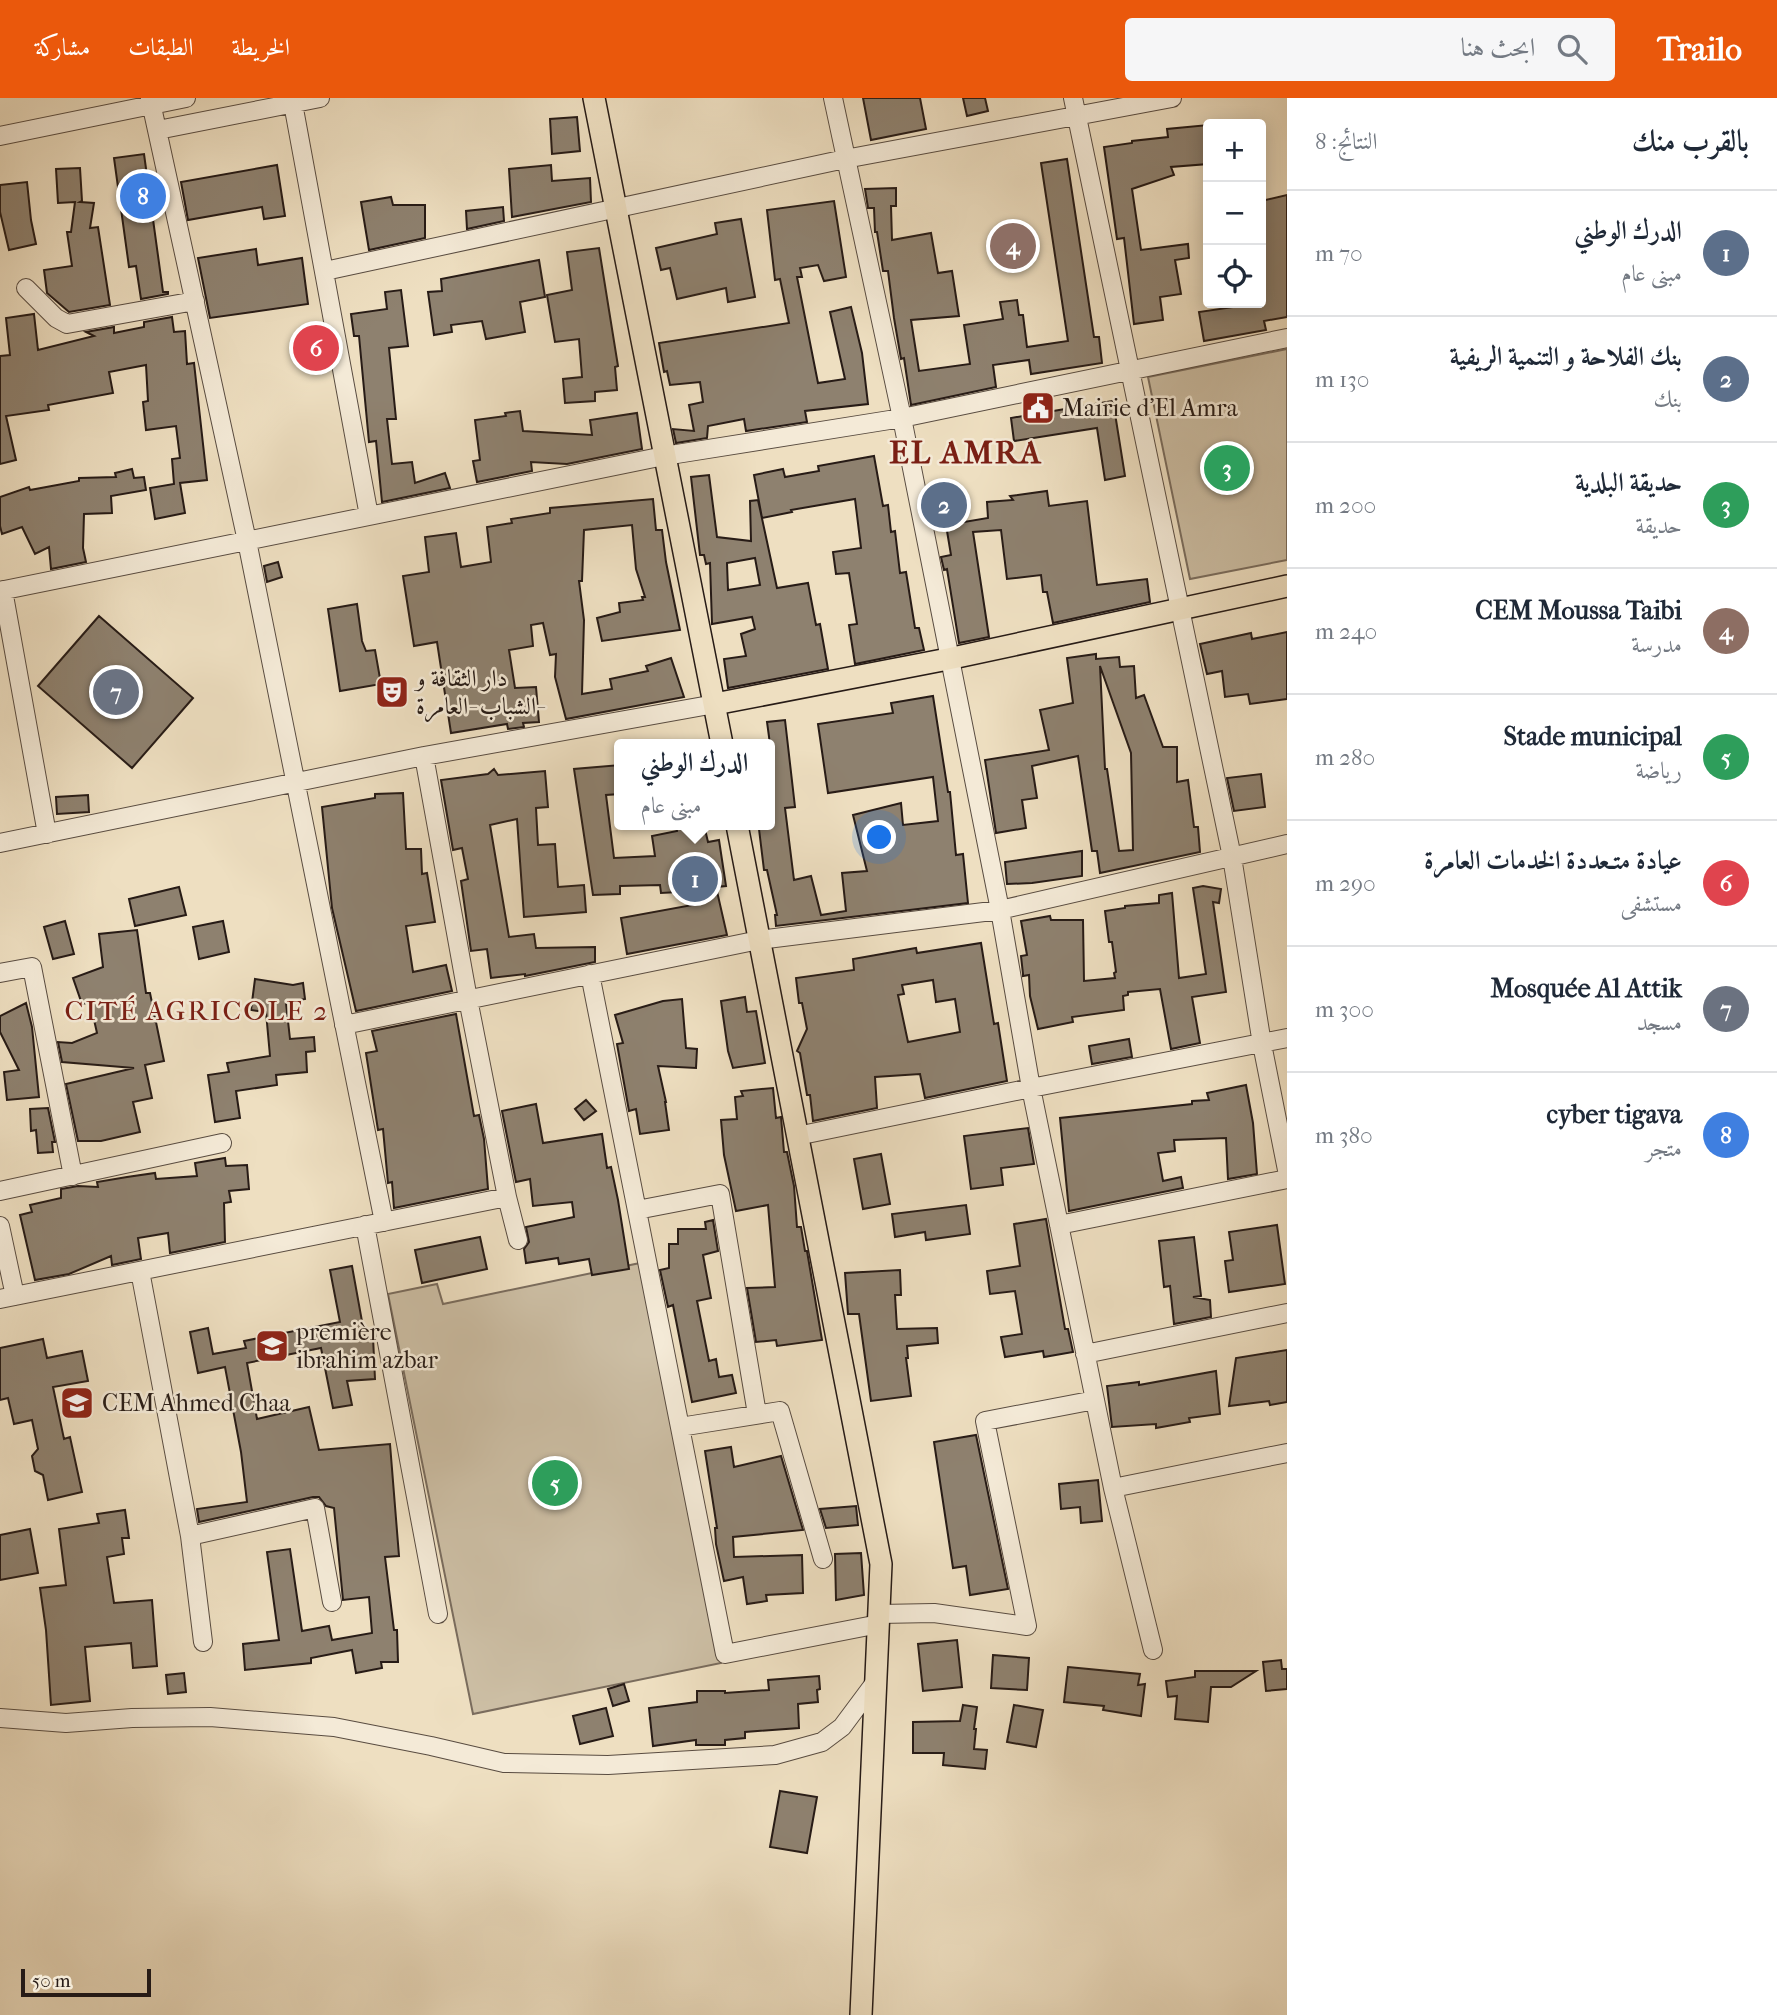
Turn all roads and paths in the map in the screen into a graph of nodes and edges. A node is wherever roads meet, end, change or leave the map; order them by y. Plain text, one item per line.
1 (186, 98) edge
2 (320, 98) edge
3 (594, 98) edge
4 (832, 98) edge
5 (1172, 98) edge
6 (151, 101) edge
7 (293, 101) edge
8 (1075, 106) edge
9 (158, 130) junction
10 (0, 136) edge
11 (845, 159) junction
12 (615, 208) junction
13 (325, 271) junction
14 (26, 288) dead end
15 (195, 301) junction
16 (1287, 338) edge
17 (1131, 370) junction
18 (902, 418) junction
19 (664, 456) junction
20 (369, 516) junction
21 (247, 541) junction
22 (1287, 586) edge
23 (1, 590) edge
24 (1182, 610) junction
25 (948, 659) junction
26 (715, 704) junction
27 (721, 739) edge
28 (424, 756) junction
29 (295, 783) junction
30 (738, 830) edge
31 (47, 834) junction
32 (0, 843) edge
33 (1287, 844) edge
34 (1233, 857) junction
35 (1000, 910) junction
36 (759, 940) junction
37 (0, 973) edge
38 (590, 974) junction
39 (468, 999) junction
40 (344, 1025) junction
41 (1287, 1038) edge
42 (1262, 1044) junction
43 (1031, 1088) junction
44 (797, 1136) junction
45 (222, 1143) dead end
46 (1287, 1170) edge
47 (73, 1176) junction
48 (1287, 1179) edge
49 (0, 1191) edge
50 (507, 1197) junction
51 (637, 1210) junction
52 (384, 1222) junction
53 (365, 1225) junction
54 (1059, 1225) junction
55 (0, 1226) edge
56 (518, 1240) dead end
57 (140, 1271) junction
58 (8, 1298) edge
59 (1287, 1313) edge
60 (1085, 1354) junction
61 (1095, 1401) junction
62 (757, 1414) junction
63 (680, 1427) junction
64 (1287, 1453) edge
65 (1113, 1488) junction
66 (190, 1535) junction
67 (822, 1559) dead end
68 (332, 1602) dead end
69 (438, 1614) dead end
70 (879, 1619) junction
71 (203, 1642) dead end
72 (1153, 1650) dead end
73 (877, 1681) junction
74 (0, 1718) edge
75 (861, 2015) edge

1 - 6 street
2 - 7 street
3 - 12 main road
4 - 11 street
5 - 8 street
6 - 9 street
6 - 10 street
7 - 9 street
7 - 13 street
8 - 11 street
8 - 17 street
9 - 15 street
11 - 12 street
11 - 18 street
12 - 13 street
12 - 19 main road
13 - 20 street
14 - 15 street
15 - 21 street
16 - 17 street
17 - 18 street
17 - 24 street
18 - 19 street
18 - 25 street
19 - 20 street
19 - 26 main road
20 - 21 street
21 - 23 street
21 - 29 street
22 - 24 main road
23 - 31 street
24 - 25 main road
24 - 34 street
25 - 26 main road
25 - 35 street
26 - 27 main road
26 - 28 street
28 - 29 street
28 - 39 street
29 - 31 street
29 - 40 street
30 - 36 main road
31 - 32 street
33 - 34 street
34 - 35 street
34 - 42 street
35 - 36 street
35 - 43 street
36 - 38 street
36 - 44 main road
37 - 47 street
38 - 39 street
38 - 51 street
39 - 40 street
39 - 50 street
40 - 52 street
41 - 42 street
42 - 43 street
42 - 46 street
43 - 44 street
43 - 54 street
44 - 70 main road
45 - 47 street
47 - 49 street
48 - 54 street
50 - 52 street
50 - 56 street
51 - 62 street
51 - 63 street
52 - 53 street
53 - 57 street
53 - 69 street
54 - 60 street
55 - 58 street
57 - 58 street
57 - 66 street
59 - 60 street
60 - 61 street
61 - 65 street
61 - 70 street
62 - 63 street
62 - 67 street
63 - 70 street
64 - 65 street
65 - 72 street
66 - 68 street
66 - 71 street
70 - 73 main road
73 - 74 street
73 - 75 main road

